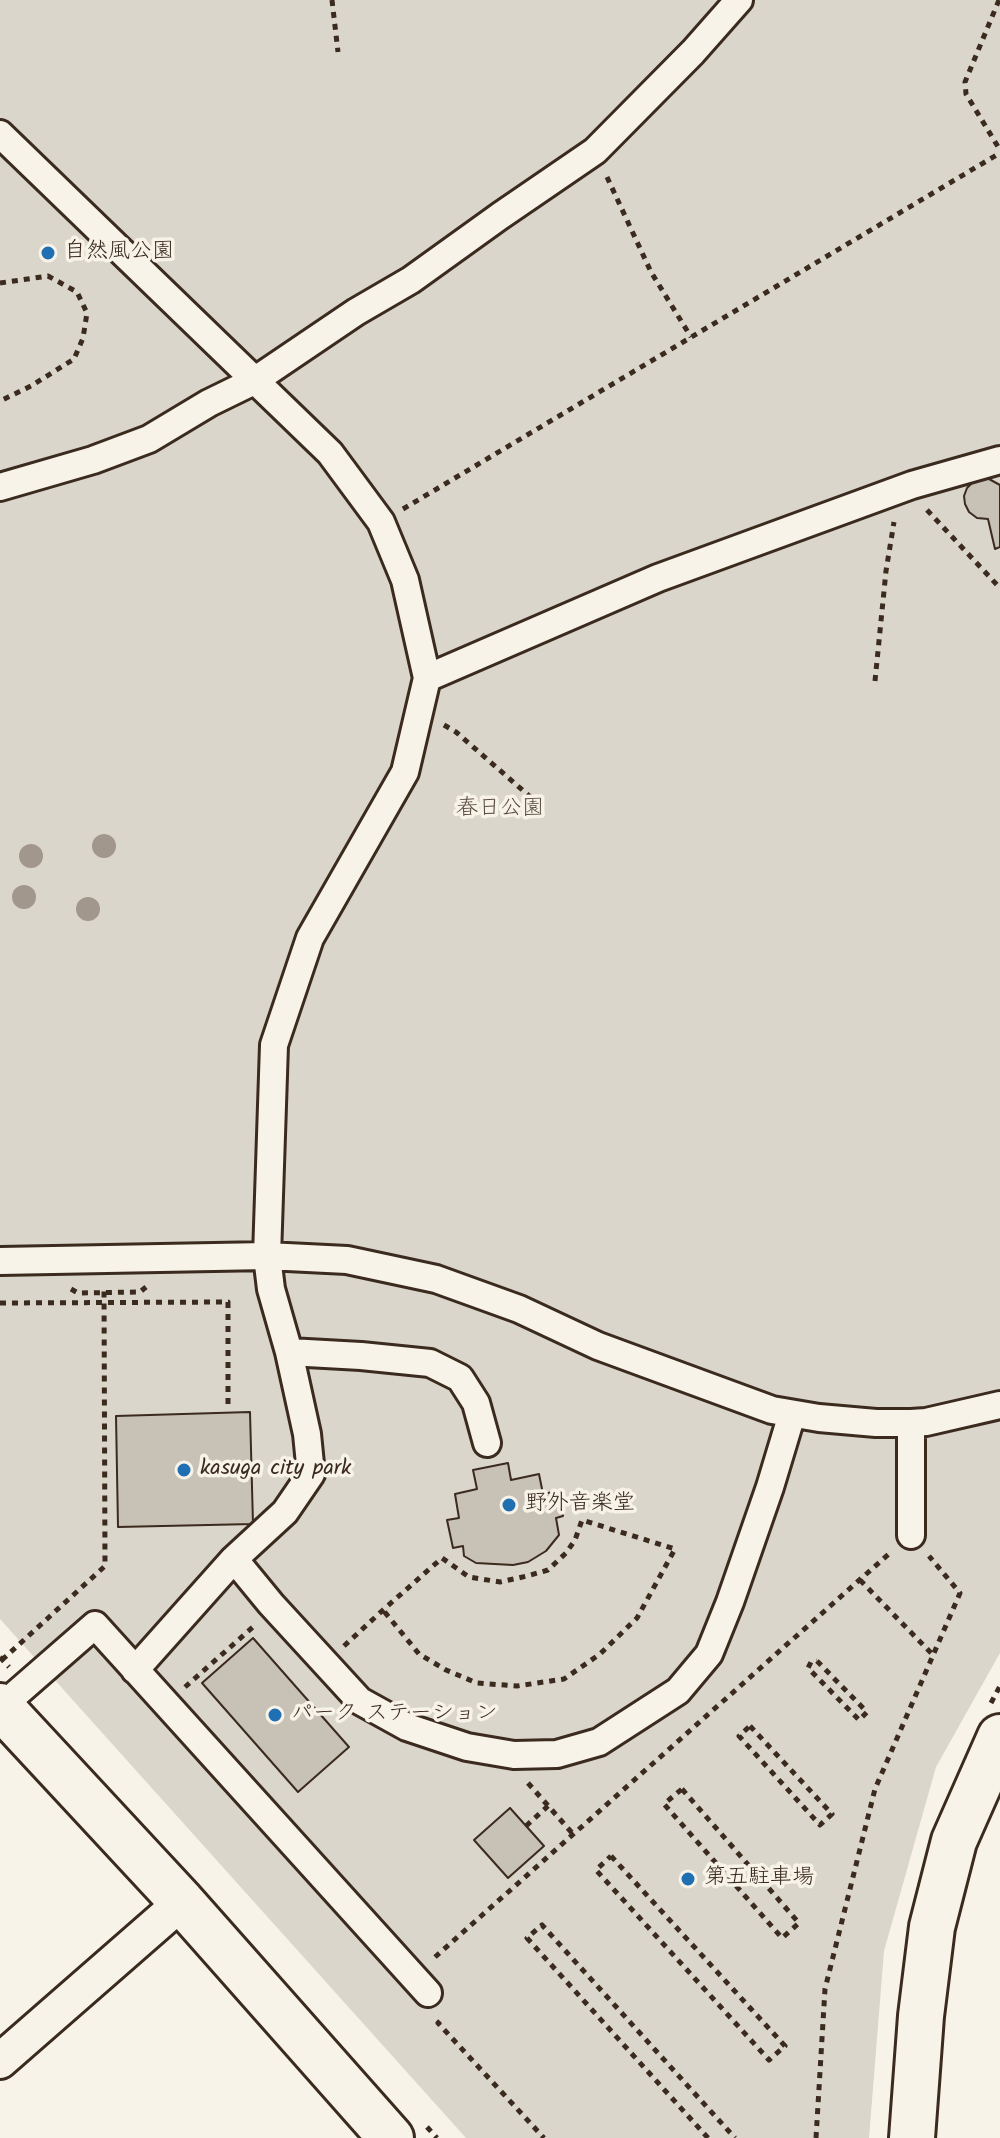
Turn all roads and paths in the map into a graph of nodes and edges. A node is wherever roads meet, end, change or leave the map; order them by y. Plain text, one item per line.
1 (332, 0) edge
2 (739, 0) edge
3 (999, 0) edge
4 (338, 52) dead end
5 (0, 134) edge
6 (595, 151) junction
7 (1000, 151) edge
8 (0, 283) edge
9 (691, 337) junction
10 (254, 381) junction
11 (0, 401) edge
12 (1000, 460) edge
13 (912, 485) junction
14 (0, 487) edge
15 (381, 522) junction
16 (1000, 588) edge
17 (427, 678) junction
18 (875, 681) dead end
19 (419, 711) junction
20 (543, 808) dead end
21 (267, 1256) junction
22 (104, 1260) junction
23 (0, 1261) edge
24 (104, 1302) junction
25 (0, 1303) edge
26 (289, 1352) junction
27 (1000, 1405) edge
28 (228, 1407) dead end
29 (792, 1414) junction
30 (911, 1423) junction
31 (487, 1443) dead end
32 (911, 1535) junction
33 (234, 1559) junction
34 (860, 1580) junction
35 (274, 1607) junction
36 (383, 1610) junction
37 (933, 1655) junction
38 (2, 1660) dead end
39 (325, 1662) junction
40 (808, 1668) joint
41 (135, 1670) junction
42 (182, 1690) dead end
43 (0, 1706) edge
44 (743, 1732) joint
45 (1000, 1737) edge
46 (501, 1753) junction
47 (664, 1804) joint
48 (548, 1806) junction
49 (526, 1826) dead end
50 (573, 1834) junction
51 (596, 1870) joint
52 (182, 1902) junction
53 (421, 1984) joint
54 (450, 2012) dead end
55 (0, 2061) edge
56 (391, 2138) edge
57 (544, 2138) edge
58 (708, 2138) edge
59 (735, 2138) edge
60 (816, 2138) edge
61 (912, 2138) edge

1 - 4 path
2 - 6 street
3 - 7 path
5 - 10 street
6 - 9 path
6 - 10 street
7 - 9 path
8 - 11 path
9 - 15 path
10 - 14 street
10 - 15 street
12 - 13 street
13 - 16 path
13 - 17 street
13 - 18 path
15 - 17 street
17 - 19 street
19 - 20 path
19 - 21 street
21 - 22 street
21 - 26 street
21 - 29 street
22 - 23 street
22 - 24 path
24 - 25 path
24 - 28 path
24 - 38 path
26 - 31 street
26 - 33 street
27 - 30 street
29 - 30 street
29 - 46 street
30 - 32 street
32 - 34 path
32 - 37 path
33 - 35 street
33 - 41 street
34 - 37 path
34 - 50 path
35 - 39 street
35 - 42 path
36 - 36 path
36 - 39 path
37 - 60 path
39 - 46 street
40 - 40 path
41 - 43 street
41 - 53 street
43 - 52 street
44 - 44 path
45 - 61 street
46 - 48 path
47 - 47 path
48 - 49 path
48 - 50 path
50 - 53 path
51 - 51 path
52 - 55 street
52 - 56 street
54 - 57 path
58 - 59 path

